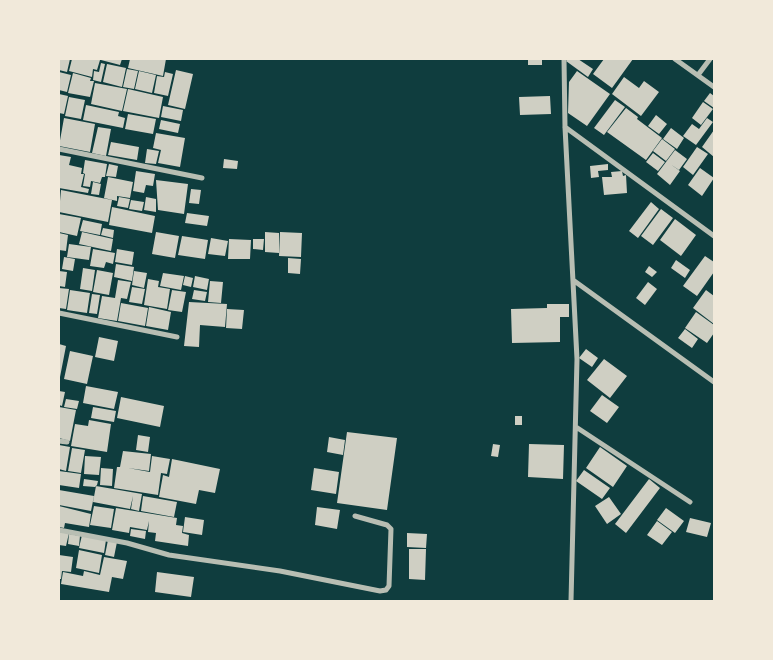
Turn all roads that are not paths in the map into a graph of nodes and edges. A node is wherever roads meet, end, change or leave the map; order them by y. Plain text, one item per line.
1 (564, 59) edge
2 (675, 59) edge
3 (710, 59) edge
4 (698, 75) junction
5 (714, 87) edge
6 (565, 127) junction
7 (59, 150) edge
8 (202, 178) dead end
9 (714, 236) edge
10 (573, 280) junction
11 (59, 313) edge
12 (177, 337) dead end
13 (714, 382) edge
14 (576, 427) junction
15 (59, 441) edge
16 (68, 442) dead end
17 (690, 502) dead end
18 (354, 516) dead end
19 (59, 530) edge
20 (571, 601) edge

1 - 6 street
2 - 4 street
3 - 4 street
4 - 5 street
6 - 9 street
6 - 10 street
7 - 8 street
10 - 13 street
10 - 14 street
11 - 12 street
14 - 17 street
14 - 20 street
15 - 16 street
18 - 19 street

